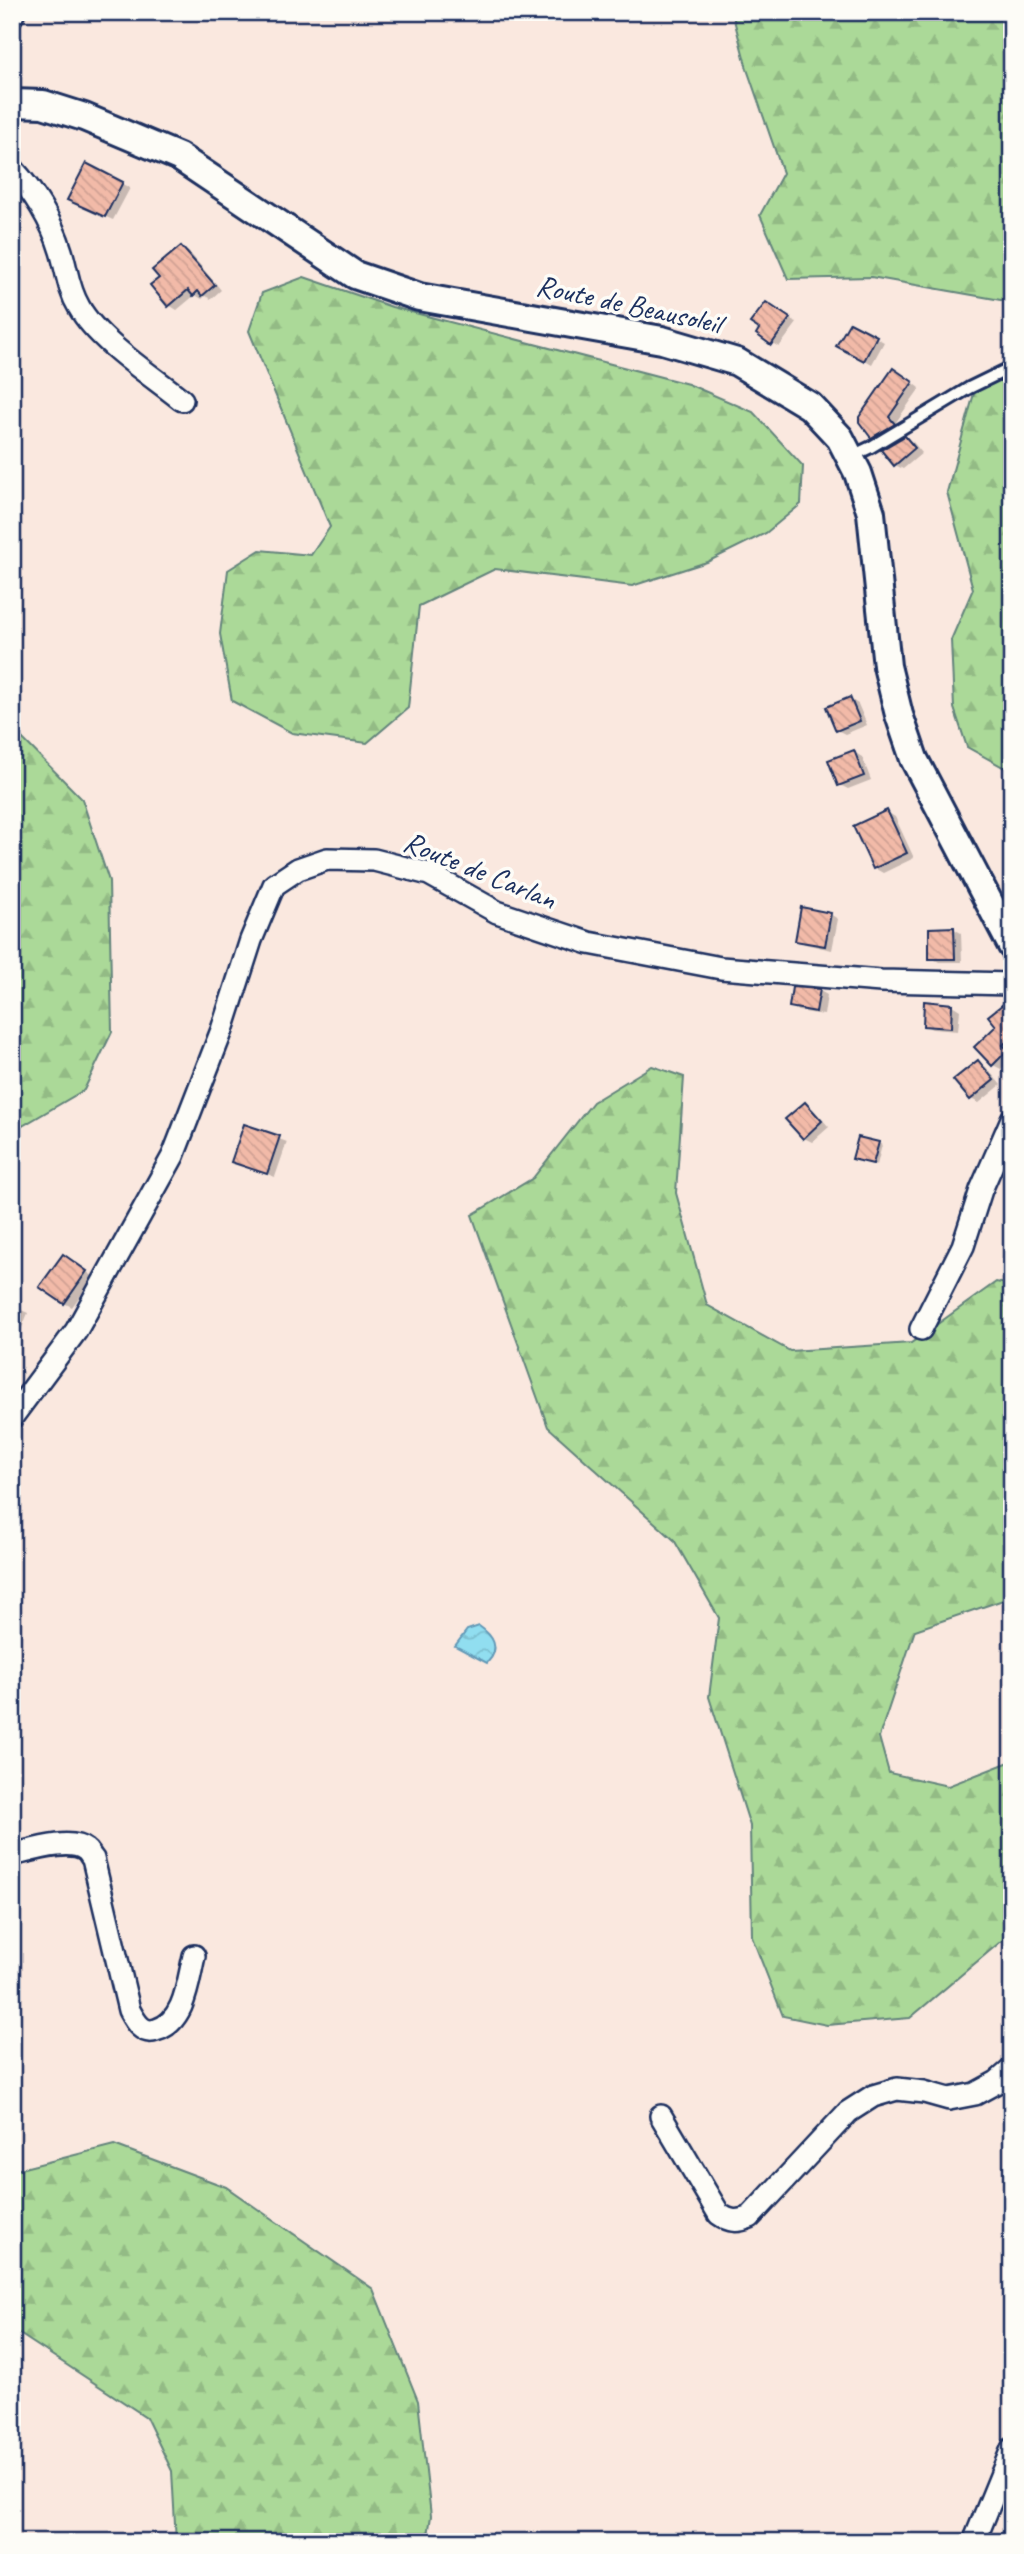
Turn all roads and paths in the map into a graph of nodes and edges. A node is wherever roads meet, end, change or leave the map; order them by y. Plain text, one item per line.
1 (12, 103) edge
2 (12, 168) edge
3 (1012, 367) edge
4 (182, 400) dead end
5 (850, 457) junction
6 (1012, 946) edge
7 (1012, 984) edge
8 (1012, 1119) edge
9 (921, 1329) dead end
10 (21, 1391) edge
11 (12, 1417) edge
12 (12, 1855) edge
13 (194, 1956) dead end
14 (1012, 2069) edge
15 (661, 2116) dead end
16 (1012, 2449) edge
17 (974, 2542) edge

1 - 5 street, Route de Beausoleil
2 - 4 street
3 - 5 lane
5 - 6 street, Route de Beausoleil
7 - 10 street, Route de Carlan
8 - 9 street
10 - 11 street, Route de Carlan
12 - 13 street
14 - 15 street
16 - 17 street

